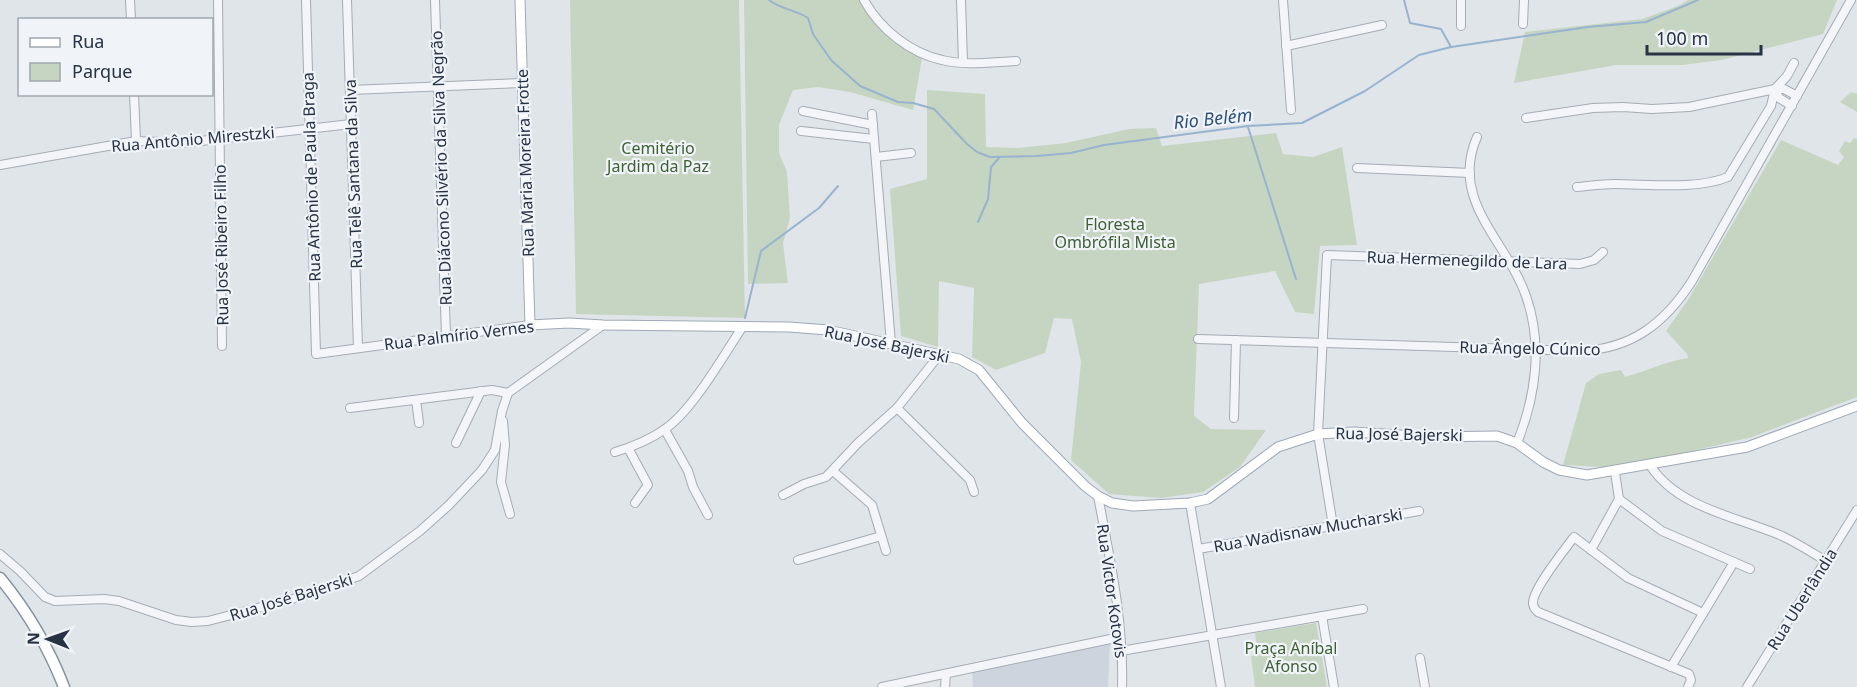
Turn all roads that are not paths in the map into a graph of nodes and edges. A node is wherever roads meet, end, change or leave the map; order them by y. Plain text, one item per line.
1 (130, 0) edge
2 (218, 0) edge
3 (306, 0) edge
4 (347, 0) edge
5 (435, 0) edge
6 (520, 0) edge
7 (864, 0) edge
8 (961, 0) edge
9 (1283, 0) edge
10 (1461, 0) edge
11 (1524, 0) edge
12 (1851, 0) edge
13 (131, 18) edge
14 (1523, 24) dead end
15 (1382, 25) dead end
16 (1461, 26) dead end
17 (1286, 46) junction
18 (1016, 61) dead end
19 (963, 62) junction
20 (1794, 63) dead end
21 (523, 83) junction
22 (438, 87) junction
23 (1775, 89) junction
24 (350, 90) junction
25 (134, 96) edge
26 (1797, 96) junction
27 (1792, 106) junction
28 (1291, 110) dead end
29 (803, 111) dead end
30 (872, 114) dead end
31 (1526, 118) dead end
32 (351, 124) junction
33 (873, 125) junction
34 (309, 128) junction
35 (801, 131) dead end
36 (1478, 137) dead end
37 (219, 139) junction
38 (874, 139) junction
39 (136, 141) junction
40 (911, 153) dead end
41 (876, 157) junction
42 (0, 165) edge
43 (1357, 168) dead end
44 (1470, 173) junction
45 (1577, 187) dead end
46 (1603, 252) dead end
47 (1509, 261) junction
48 (530, 325) junction
49 (603, 325) junction
50 (743, 327) junction
51 (446, 336) junction
52 (1198, 339) dead end
53 (1236, 340) junction
54 (891, 342) junction
55 (1323, 343) junction
56 (222, 346) dead end
57 (358, 348) junction
58 (1535, 350) junction
59 (316, 354) joint
60 (940, 354) junction
61 (480, 392) junction
62 (508, 393) junction
63 (416, 400) junction
64 (1857, 406) edge
65 (350, 408) dead end
66 (897, 408) junction
67 (502, 411) junction
68 (1234, 418) dead end
69 (419, 423) dead end
70 (665, 430) junction
71 (1318, 434) junction
72 (456, 443) dead end
73 (1518, 443) junction
74 (628, 448) junction
75 (615, 452) dead end
76 (1650, 465) junction
77 (833, 471) junction
78 (1615, 472) junction
79 (974, 492) dead end
80 (783, 495) dead end
81 (1619, 495) junction
82 (1098, 496) junction
83 (635, 502) dead end
84 (1190, 503) junction
85 (1857, 510) edge
86 (1419, 511) dead end
87 (510, 514) dead end
88 (708, 515) dead end
89 (1334, 526) junction
90 (881, 536) junction
91 (1198, 549) junction
92 (1591, 550) junction
93 (886, 552) dead end
94 (0, 554) edge
95 (798, 560) dead end
96 (1826, 561) junction
97 (1734, 562) junction
98 (1750, 568) dead end
99 (0, 578) edge
100 (1364, 609) dead end
101 (1703, 613) junction
102 (1322, 616) junction
103 (1212, 635) junction
104 (1120, 637) junction
105 (1121, 651) junction
106 (1420, 658) dead end
107 (1671, 667) junction
108 (946, 674) junction
109 (64, 687) edge
110 (882, 687) edge
111 (945, 687) edge
112 (1122, 687) edge
113 (1221, 687) edge
114 (1334, 687) edge
115 (1425, 687) edge
116 (1688, 687) edge
117 (1747, 687) edge

1 - 13 street
2 - 37 street, Rua José Ribeiro Filho
3 - 34 street, Rua Antônio de Paula Braga
4 - 24 street, Rua Telê Santana da Silva
5 - 22 street, Rua Diácono Silvério da Silva Negrão
6 - 21 main road, Rua Maria Moreira Frotte
7 - 19 street
8 - 19 street
9 - 17 street
10 - 16 street
11 - 14 street
12 - 26 street, Rua Ângelo Cúnico
15 - 17 street
17 - 28 street
18 - 19 street
20 - 23 street
21 - 22 street
21 - 48 main road, Rua Maria Moreira Frotte
22 - 24 street
22 - 51 street, Rua Diácono Silvério da Silva Negrão
23 - 26 street
23 - 27 street
23 - 31 street
23 - 45 street
24 - 32 street, Rua Telê Santana da Silva
25 - 39 street
26 - 27 street, Rua Ângelo Cúnico
27 - 58 street, Rua Ângelo Cúnico
29 - 33 street
30 - 33 street
32 - 34 street, Rua Antônio Mirestzki
32 - 57 street, Rua Telê Santana da Silva
33 - 38 street
34 - 37 street, Rua Antônio Mirestzki
34 - 59 street, Rua Antônio de Paula Braga
35 - 38 street
36 - 44 street
37 - 39 street, Rua Antônio Mirestzki
37 - 56 street, Rua José Ribeiro Filho
38 - 41 street
39 - 42 street, Rua Antônio Mirestzki
40 - 41 street
41 - 54 street
43 - 44 street
44 - 47 street
46 - 47 street, Rua Hermenegildo de Lara
47 - 55 street, Rua Hermenegildo de Lara
47 - 58 street
48 - 49 main road, Rua Palmírio Vernes
48 - 51 street, Rua Palmírio Vernes
49 - 50 main road, Rua José Bajerski
49 - 62 street
50 - 54 main road, Rua José Bajerski
50 - 70 street
51 - 57 street, Rua Palmírio Vernes
52 - 53 street, Rua Ângelo Cúnico
53 - 55 street, Rua Ângelo Cúnico
53 - 68 street
54 - 60 main road, Rua José Bajerski
55 - 58 street, Rua Ângelo Cúnico
55 - 71 street
57 - 59 street, Rua Palmírio Vernes
58 - 73 street
60 - 66 street
60 - 82 main road, Rua José Bajerski
61 - 62 street
61 - 63 street
61 - 72 street
62 - 67 street, Rua José Bajerski
63 - 65 street
63 - 69 street
64 - 76 main road, Rua José Bajerski
66 - 77 street
66 - 79 street
67 - 87 street
67 - 94 street, Rua José Bajerski
70 - 74 street
70 - 88 street
71 - 73 main road, Rua José Bajerski
71 - 84 main road, Rua José Bajerski
71 - 89 street
73 - 78 main road, Rua José Bajerski
74 - 75 street
74 - 83 street
76 - 78 main road, Rua José Bajerski
76 - 96 street
77 - 80 street
77 - 90 street
78 - 81 street
81 - 92 street
81 - 97 street
82 - 84 main road, Rua José Bajerski
82 - 104 street, Rua Victor Kotovis
84 - 91 street
85 - 96 street, Rua Uberlândia
86 - 89 street, Rua Wadisnaw Mucharski
89 - 91 street, Rua Wadisnaw Mucharski
90 - 93 street
90 - 95 street
91 - 103 street
92 - 101 street
92 - 107 street
96 - 117 street, Rua Uberlândia
97 - 98 street
97 - 101 street
99 - 109 highway
100 - 102 street
101 - 107 street
102 - 103 street
102 - 114 street
103 - 105 street
103 - 113 street
104 - 105 street, Rua Victor Kotovis
104 - 108 street
105 - 112 street, Rua Victor Kotovis
106 - 115 street
107 - 116 street
108 - 110 street
108 - 111 street

